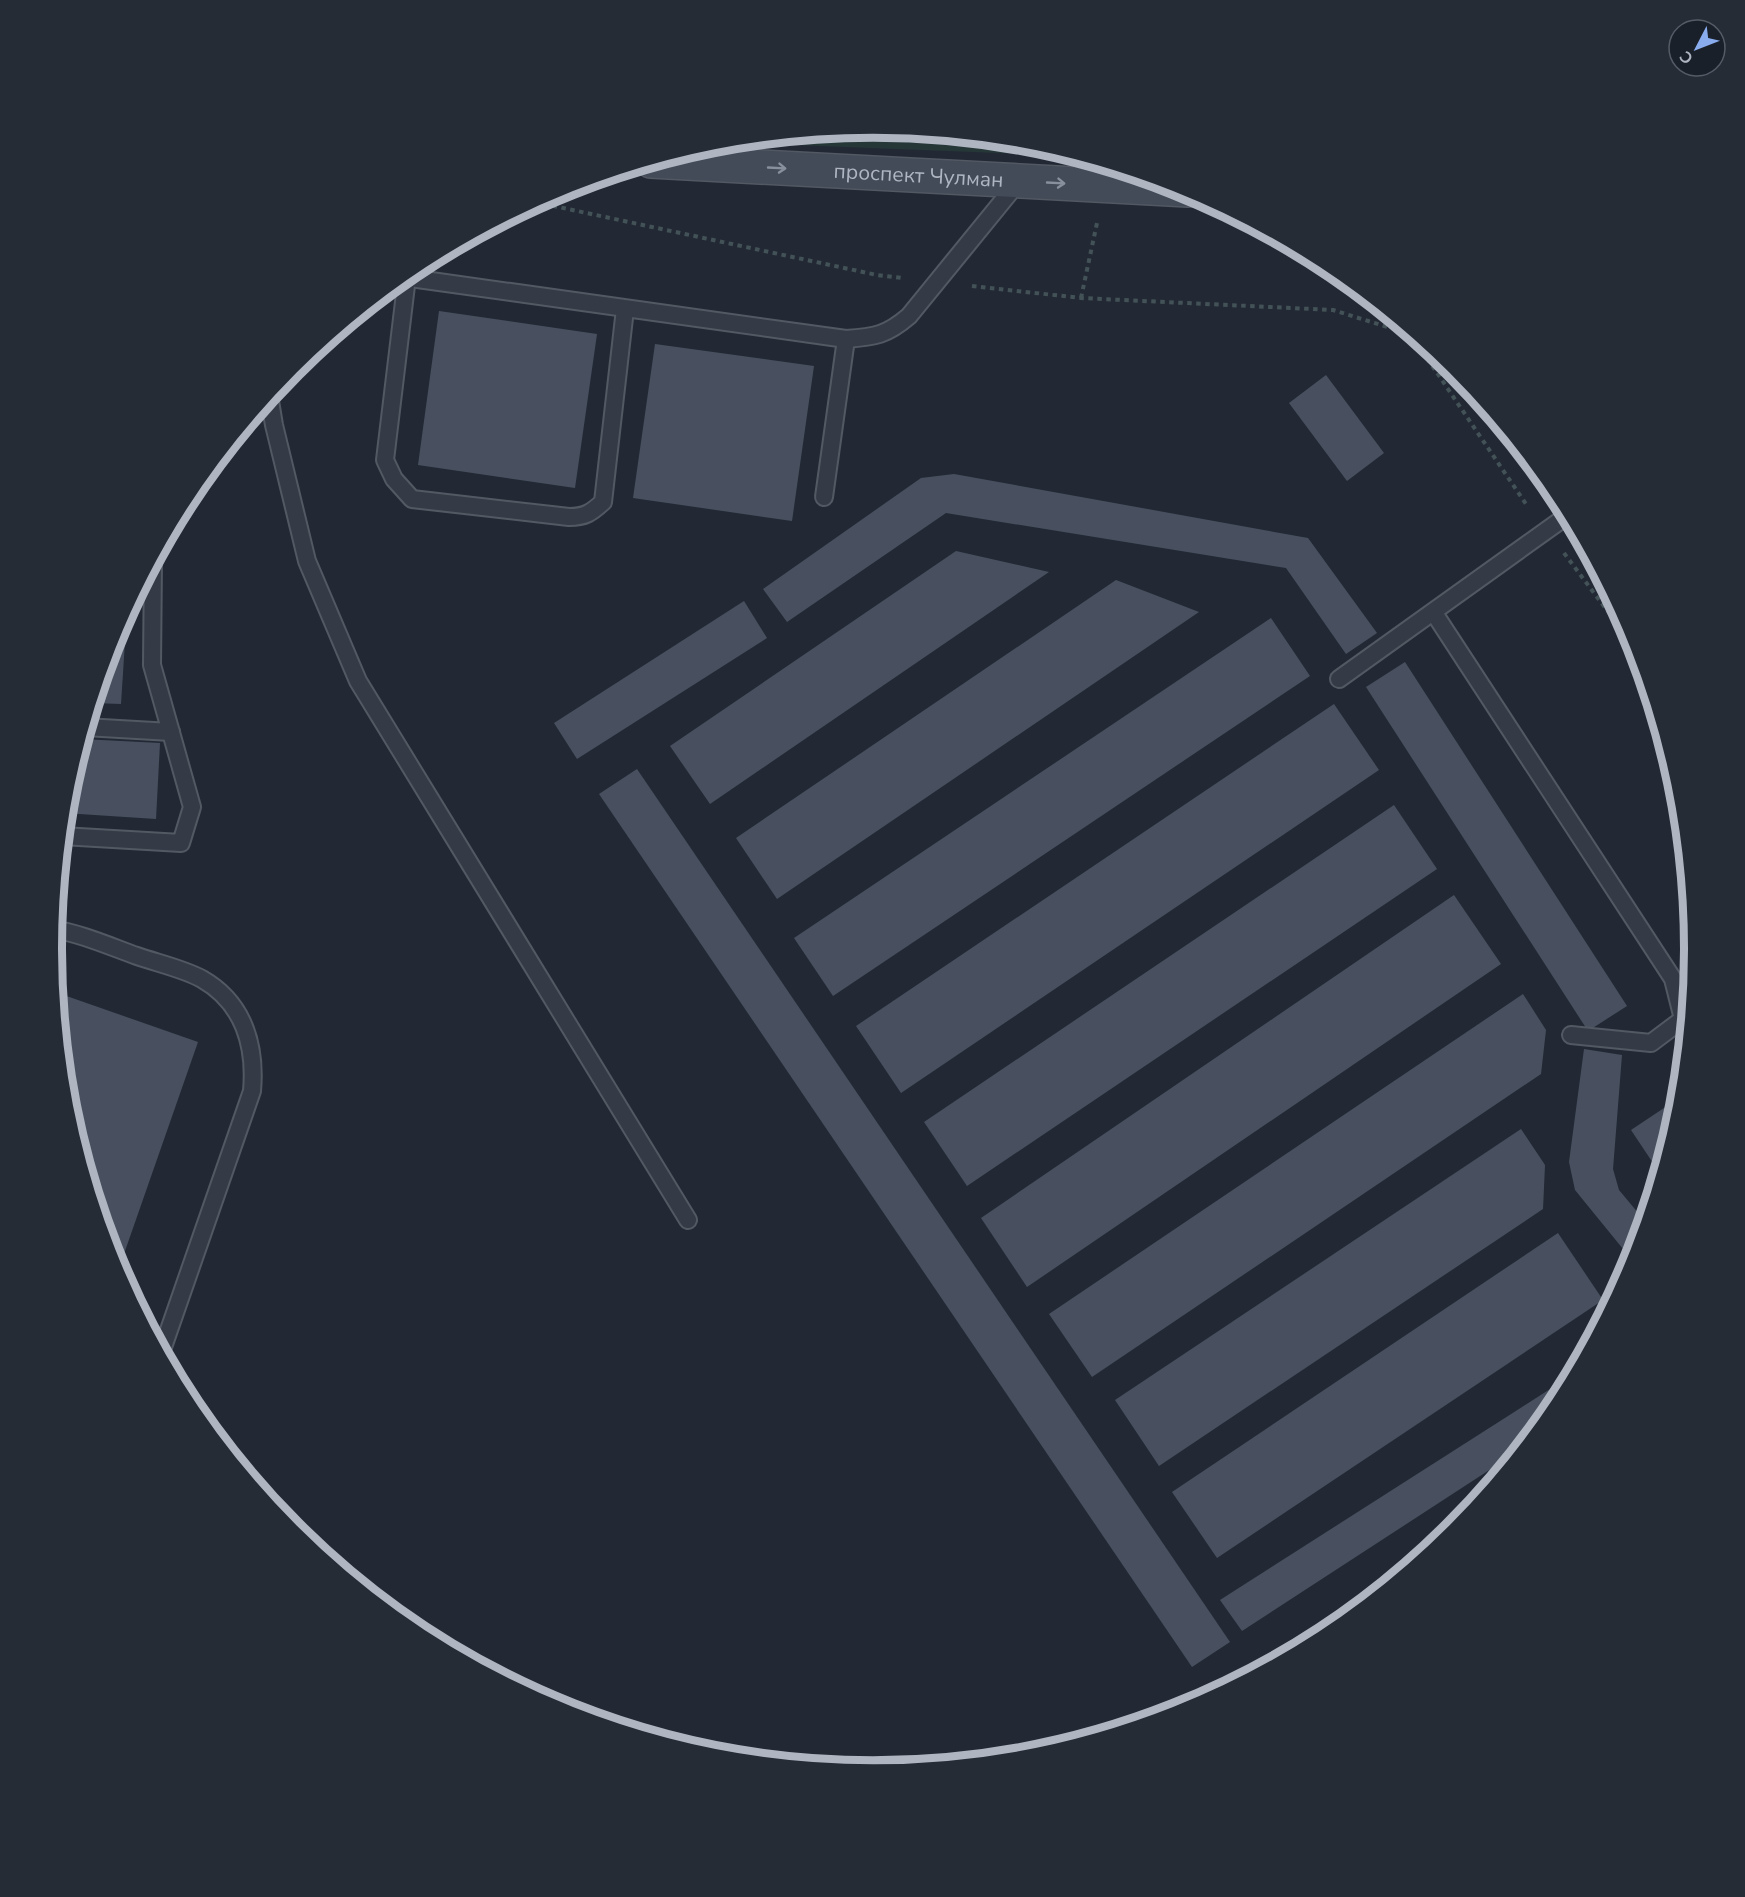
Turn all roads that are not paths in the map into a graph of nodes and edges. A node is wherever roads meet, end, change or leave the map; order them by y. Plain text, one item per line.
1 (671, 163) edge
2 (1019, 181) junction
3 (1153, 188) edge
4 (416, 279) edge
5 (404, 287) edge
6 (625, 309) junction
7 (846, 339) junction
8 (271, 406) edge
9 (824, 497) dead end
10 (1561, 520) edge
11 (153, 575) edge
12 (1434, 613) junction
13 (1339, 679) dead end
14 (93, 727) edge
15 (171, 732) junction
16 (69, 836) edge
17 (62, 931) edge
18 (1681, 1012) edge
19 (1680, 1021) edge
20 (1571, 1035) dead end
21 (688, 1220) dead end
22 (164, 1343) edge

1 -> 2 main road, проспект Чулман
2 -> 3 main road, проспект Чулман
2 - 7 lane
4 - 6 lane
5 - 6 lane
6 - 7 lane
7 - 9 lane
8 - 21 lane
10 - 12 lane
11 - 15 lane
12 - 13 lane
12 - 18 lane
14 - 15 lane
15 - 16 lane
17 - 22 lane
19 - 20 lane

